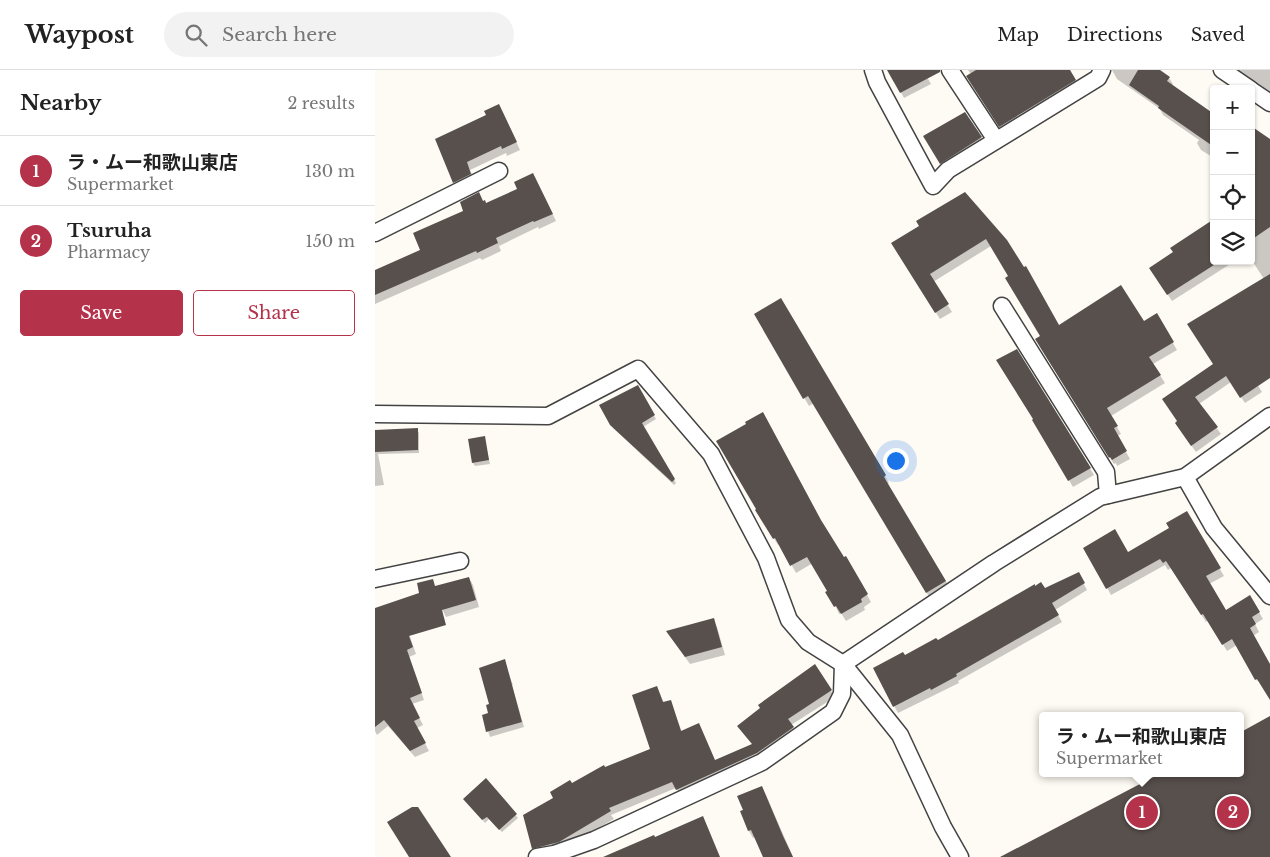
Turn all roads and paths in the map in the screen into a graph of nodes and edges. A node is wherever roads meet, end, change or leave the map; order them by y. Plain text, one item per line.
1 (873, 70) edge
2 (950, 70) edge
3 (1103, 70) edge
4 (1222, 70) edge
5 (1244, 85) edge
6 (1255, 92) edge
7 (1270, 102) edge
8 (996, 140) junction
9 (499, 171) dead end
10 (375, 233) edge
11 (1003, 306) dead end
12 (375, 414) edge
13 (1270, 416) edge
14 (1185, 477) junction
15 (1108, 495) junction
16 (460, 561) dead end
17 (375, 579) edge
18 (1270, 596) edge
19 (843, 664) junction
20 (556, 855) edge
21 (537, 857) edge
22 (960, 857) edge

1 - 8 street
2 - 8 street
3 - 8 street
4 - 5 street
6 - 7 street
9 - 10 street
11 - 15 street
12 - 19 street
13 - 14 street
14 - 15 street
14 - 18 street
15 - 19 street
16 - 17 street
19 - 20 street
19 - 22 street
20 - 21 street

